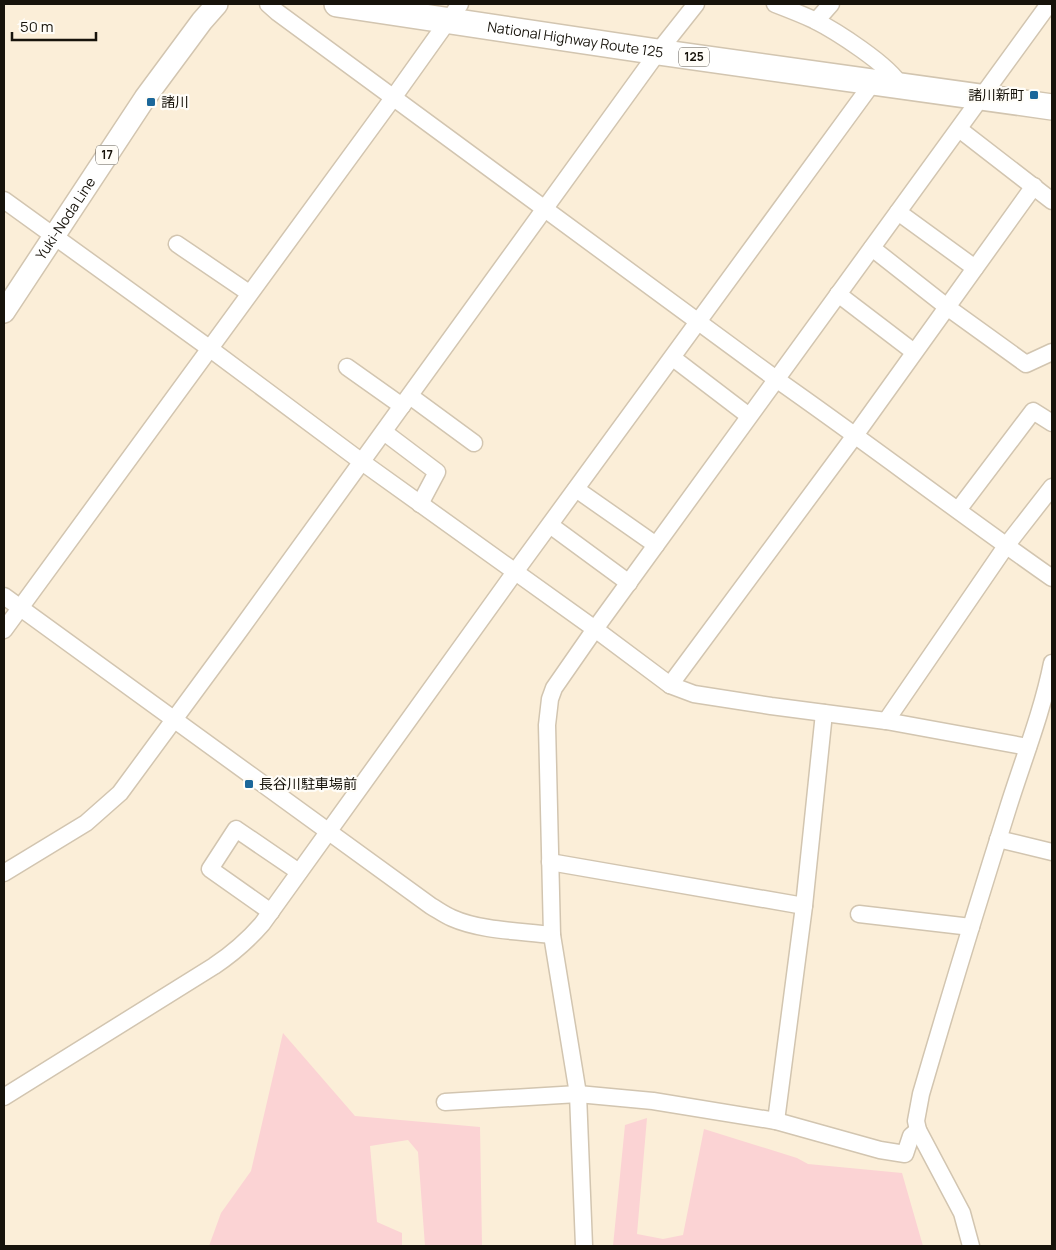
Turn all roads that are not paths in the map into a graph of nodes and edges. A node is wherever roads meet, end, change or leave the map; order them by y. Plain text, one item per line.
1 (217, 4) edge
2 (268, 4) edge
3 (337, 4) edge
4 (696, 4) edge
5 (775, 4) edge
6 (831, 4) edge
7 (1049, 4) edge
8 (453, 12) edge
9 (816, 21) junction
10 (658, 52) junction
11 (874, 81) junction
12 (900, 85) junction
13 (981, 97) junction
14 (393, 98) junction
15 (1052, 107) edge
16 (958, 129) junction
17 (1034, 186) junction
18 (4, 200) edge
19 (1052, 200) edge
20 (545, 208) junction
21 (898, 212) junction
22 (54, 235) junction
23 (177, 244) dead end
24 (872, 248) junction
25 (975, 268) junction
26 (249, 293) junction
27 (838, 294) junction
28 (947, 307) junction
29 (4, 312) edge
30 (699, 322) junction
31 (209, 348) junction
32 (914, 352) junction
33 (1052, 352) edge
34 (673, 358) junction
35 (347, 367) dead end
36 (776, 379) junction
37 (406, 401) junction
38 (749, 416) junction
39 (1052, 423) edge
40 (384, 432) junction
41 (856, 434) junction
42 (474, 443) dead end
43 (362, 462) junction
44 (1052, 487) edge
45 (576, 489) junction
46 (420, 504) junction
47 (958, 510) junction
48 (550, 525) junction
49 (656, 545) junction
50 (1006, 546) junction
51 (516, 572) junction
52 (1052, 578) edge
53 (629, 583) junction
54 (4, 596) edge
55 (20, 607) junction
56 (595, 629) junction
57 (4, 630) edge
58 (1052, 663) edge
59 (670, 685) junction
60 (824, 713) junction
61 (174, 720) junction
62 (886, 721) junction
63 (1028, 747) junction
64 (328, 833) junction
65 (998, 839) junction
66 (1052, 852) edge
67 (550, 862) junction
68 (299, 872) junction
69 (4, 873) edge
70 (804, 906) junction
71 (271, 912) junction
72 (859, 914) dead end
73 (971, 927) junction
74 (552, 934) junction
75 (578, 1094) junction
76 (4, 1097) edge
77 (445, 1102) dead end
78 (776, 1121) junction
79 (918, 1130) junction
80 (584, 1246) edge
81 (971, 1246) edge

1 - 22 main road, Yuki-Noda Line / 17
2 - 14 street
3 - 8 highway, National Highway Route 125 / 125
4 - 10 street
5 - 9 street
6 - 9 street
7 - 13 street
8 - 10 highway, National Highway Route 125 / 125
8 - 14 street
9 - 12 street
10 - 11 highway, National Highway Route 125 / 125
10 - 20 street
11 - 12 highway, National Highway Route 125 / 125
11 - 30 street
12 - 13 highway, National Highway Route 125 / 125
13 - 15 highway, National Highway Route 125 / 125
13 - 16 street
14 - 20 street
14 - 26 street
16 - 17 street
16 - 21 street
17 - 19 street
17 - 25 street
18 - 22 street
20 - 30 street
20 - 37 street
21 - 24 street
21 - 25 street
22 - 29 main road, Yuki-Noda Line / 17
22 - 31 street
23 - 26 street
24 - 27 street
24 - 28 street
25 - 28 street
26 - 31 street
27 - 32 street
27 - 36 street
28 - 32 street
28 - 33 street
30 - 34 street
30 - 36 street
31 - 43 street
31 - 55 street
32 - 41 street
34 - 38 street
34 - 45 street
35 - 37 street
36 - 38 street
36 - 41 street
37 - 40 street
37 - 42 street
38 - 49 street
39 - 47 street
40 - 43 street
40 - 46 street
41 - 47 street
41 - 59 street
43 - 46 street
43 - 61 street
44 - 50 street
45 - 48 street
45 - 49 street
46 - 51 street
47 - 50 street
48 - 51 street
48 - 53 street
49 - 53 street
50 - 52 street
50 - 62 street
51 - 56 street
51 - 64 street
53 - 56 street
54 - 55 street
55 - 57 street
55 - 61 street
56 - 59 street
56 - 67 street
58 - 63 street
59 - 60 street
60 - 62 street
60 - 70 street
61 - 64 street
61 - 69 street
62 - 63 street
63 - 65 street
64 - 68 street
64 - 74 street
65 - 66 street
65 - 73 street
67 - 70 street
67 - 74 street
68 - 71 street
68 - 71 street
70 - 78 street
71 - 76 street
72 - 73 street
73 - 79 street
74 - 75 street
75 - 77 street
75 - 78 street
75 - 80 street
78 - 79 street
79 - 81 street

